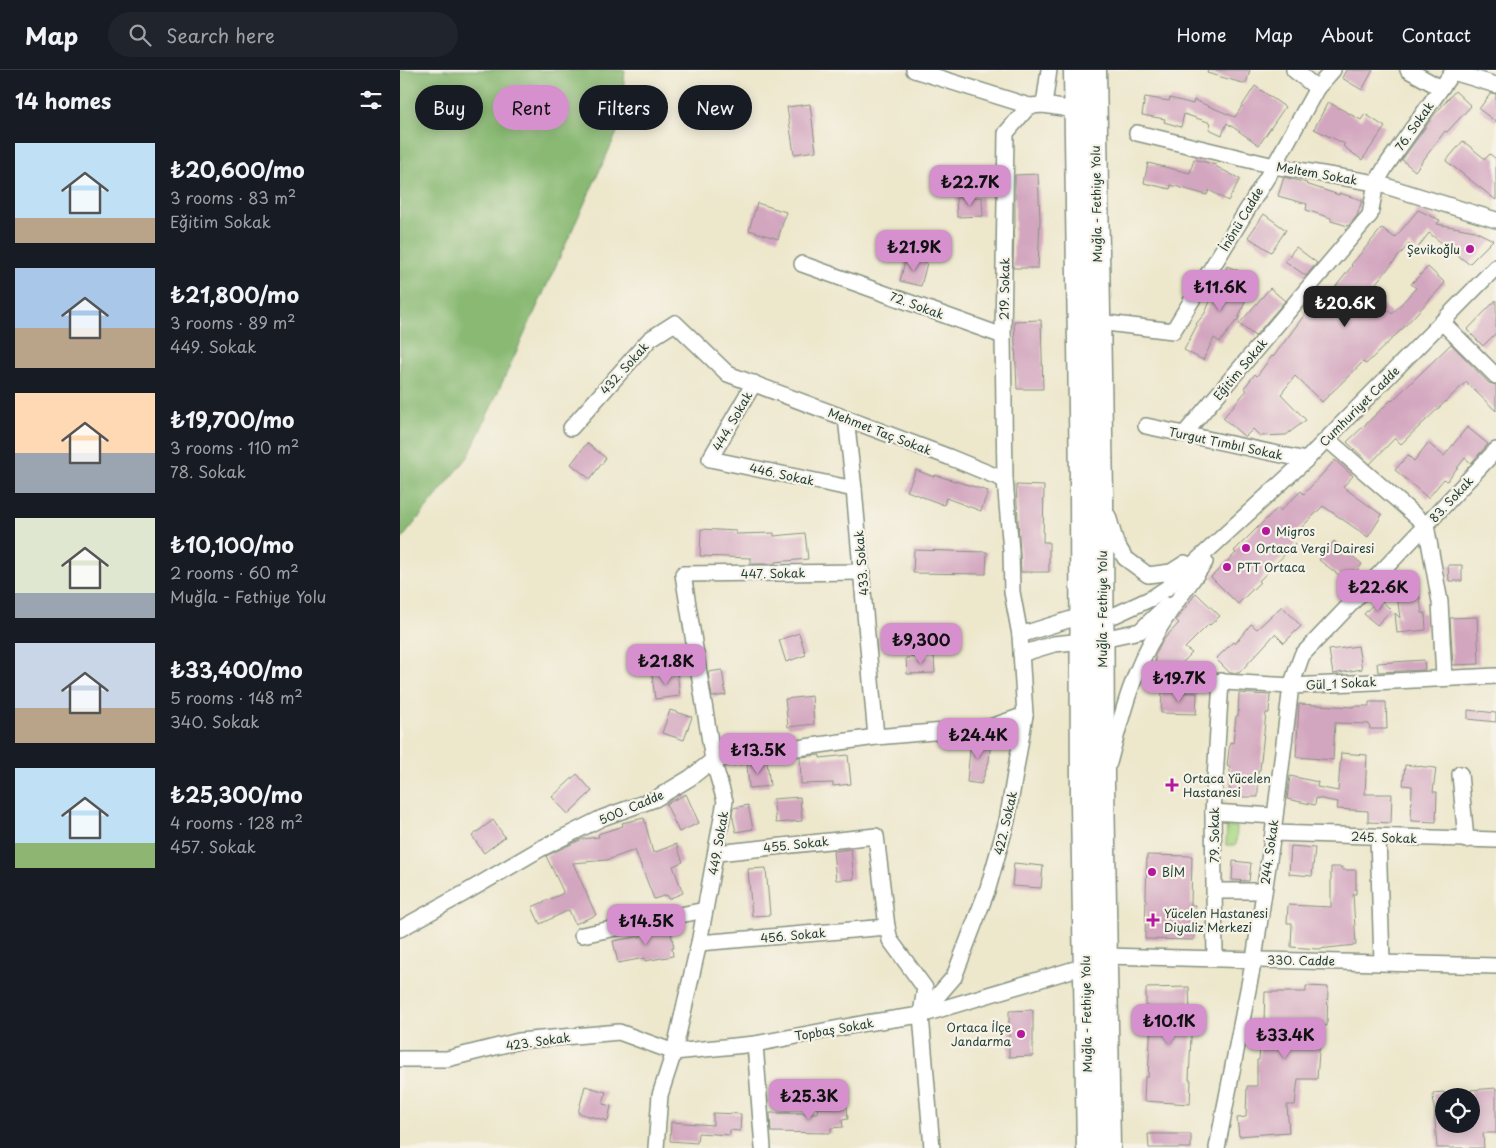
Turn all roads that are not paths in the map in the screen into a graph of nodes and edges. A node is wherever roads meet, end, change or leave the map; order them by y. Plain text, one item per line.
1 (914, 70) edge
2 (1049, 70) edge
3 (1075, 70) edge
4 (1095, 70) edge
5 (1294, 70) edge
6 (1333, 70) edge
7 (1408, 70) edge
8 (1454, 71) edge
9 (935, 73) edge
10 (1496, 85) edge
11 (1318, 88) junction
12 (1441, 88) junction
13 (1044, 105) junction
14 (1029, 106) junction
15 (1075, 110) junction
16 (1137, 133) dead end
17 (1274, 166) junction
18 (1376, 184) junction
19 (1496, 220) edge
20 (802, 264) dead end
21 (1496, 267) edge
22 (1098, 322) junction
23 (1442, 322) junction
24 (1003, 336) junction
25 (1496, 376) edge
26 (754, 383) junction
27 (846, 418) junction
28 (1146, 426) dead end
29 (571, 428) dead end
30 (1185, 433) junction
31 (1327, 439) junction
32 (1496, 450) edge
33 (710, 459) joint
34 (1306, 460) junction
35 (1005, 480) junction
36 (854, 489) junction
37 (1102, 494) junction
38 (1426, 525) junction
39 (1218, 542) junction
40 (862, 572) junction
41 (684, 574) joint
42 (1189, 586) junction
43 (1092, 617) junction
44 (1020, 635) junction
45 (1092, 640) junction
46 (1022, 654) junction
47 (1496, 676) edge
48 (1444, 678) junction
49 (1175, 679) dead end
50 (1221, 681) junction
51 (1291, 686) junction
52 (1025, 715) junction
53 (876, 738) junction
54 (713, 760) junction
55 (1460, 774) dead end
56 (1103, 784) junction
57 (1213, 812) junction
58 (1274, 816) junction
59 (1273, 833) junction
60 (1378, 837) junction
61 (1466, 840) junction
62 (1496, 840) edge
63 (717, 853) junction
64 (1214, 891) junction
65 (1264, 891) junction
66 (705, 910) junction
67 (887, 927) junction
68 (400, 928) edge
69 (582, 935) dead end
70 (699, 943) junction
71 (1214, 958) junction
72 (1254, 959) junction
73 (1095, 961) junction
74 (1382, 962) junction
75 (1496, 966) edge
76 (921, 1015) junction
77 (755, 1044) junction
78 (674, 1052) junction
79 (400, 1059) edge
80 (656, 1148) edge
81 (763, 1148) edge
82 (932, 1148) edge
83 (1088, 1148) edge
84 (1109, 1148) edge
85 (1217, 1148) edge

1 - 9 street
2 - 13 street
3 - 15 highway, Muğla - Fethiye Yolu
4 - 22 highway, Muğla - Fethiye Yolu
5 - 11 street
6 - 11 street, İnönü Cadde
7 - 12 street
8 - 10 street
8 - 12 street, 76. Sokak
9 - 14 street
11 - 17 street, İnönü Cadde
12 - 18 street, 76. Sokak
13 - 14 street
13 - 15 street
14 - 24 street, 219. Sokak
15 - 43 highway, Muğla - Fethiye Yolu
16 - 17 street, Meltem Sokak
17 - 18 street, Meltem Sokak
17 - 22 street, İnönü Cadde
18 - 19 street, Meltem Sokak
18 - 30 street, Eğitim Sokak
20 - 24 street, 72. Sokak
21 - 23 street, Cumhuriyet Cadde
22 - 37 highway, Muğla - Fethiye Yolu
23 - 25 street
23 - 31 street, Cumhuriyet Cadde
24 - 35 street, 219. Sokak
26 - 27 street, Mehmet Taç Sokak
26 - 29 street, 432. Sokak
26 - 33 street, 444. Sokak
27 - 35 street, Mehmet Taç Sokak
27 - 36 street, 433. Sokak
28 - 30 street, Turgut Tımbıl Sokak
30 - 34 street, Turgut Tımbıl Sokak
31 - 34 street, Cumhuriyet Cadde
31 - 38 street
32 - 38 street, 83. Sokak
33 - 36 street, 446. Sokak
34 - 39 street, Cumhuriyet Cadde
35 - 44 street, 422. Sokak
36 - 40 street, 433. Sokak
37 - 39 street
37 - 43 highway, Muğla - Fethiye Yolu
38 - 48 street
38 - 51 street, Gül_1 Sokak
39 - 42 street
39 - 43 street
40 - 41 street, 447. Sokak
40 - 53 street, 433. Sokak
41 - 54 street, 449. Sokak
42 - 45 street
42 - 56 street
43 - 44 street
43 - 45 highway, Muğla - Fethiye Yolu
44 - 46 street, 422. Sokak
45 - 46 street
45 - 56 highway, Muğla - Fethiye Yolu
45 - 73 highway, Muğla - Fethiye Yolu
46 - 52 street, 422. Sokak
47 - 48 street, Gül_1 Sokak
48 - 51 street, Gül_1 Sokak
49 - 50 street
50 - 51 street
50 - 57 street, 79. Sokak
51 - 58 street, 244. Sokak
52 - 53 street
52 - 76 street, 422. Sokak
53 - 54 street
54 - 63 street, 449. Sokak
54 - 68 street, 500. Cadde
55 - 61 street
56 - 73 highway, Muğla - Fethiye Yolu
57 - 58 street
57 - 64 street, 79. Sokak
58 - 59 street, 244. Sokak
59 - 60 street, 245. Sokak
59 - 65 street, 244. Sokak
60 - 61 street, 245. Sokak
60 - 74 street
61 - 62 street, 245. Sokak
63 - 66 street, 449. Sokak
63 - 67 street, 455. Sokak
64 - 65 street
64 - 71 street, 79. Sokak
65 - 72 street, 244. Sokak
66 - 69 street
66 - 70 street, 449. Sokak
67 - 70 street, 456. Sokak
67 - 76 street
70 - 78 street, 449. Sokak
71 - 72 street, 330. Cadde
71 - 73 street, 330. Cadde
72 - 74 street, 330. Cadde
72 - 85 street, 244. Sokak
73 - 76 street, Topbaş Sokak
73 - 83 highway, Muğla - Fethiye Yolu
73 - 84 highway, Muğla - Fethiye Yolu
74 - 75 street, 330. Cadde
76 - 77 street, Topbaş Sokak
76 - 82 street
77 - 78 street, Topbaş Sokak
77 - 81 street
78 - 79 street, 423. Sokak
78 - 80 street

